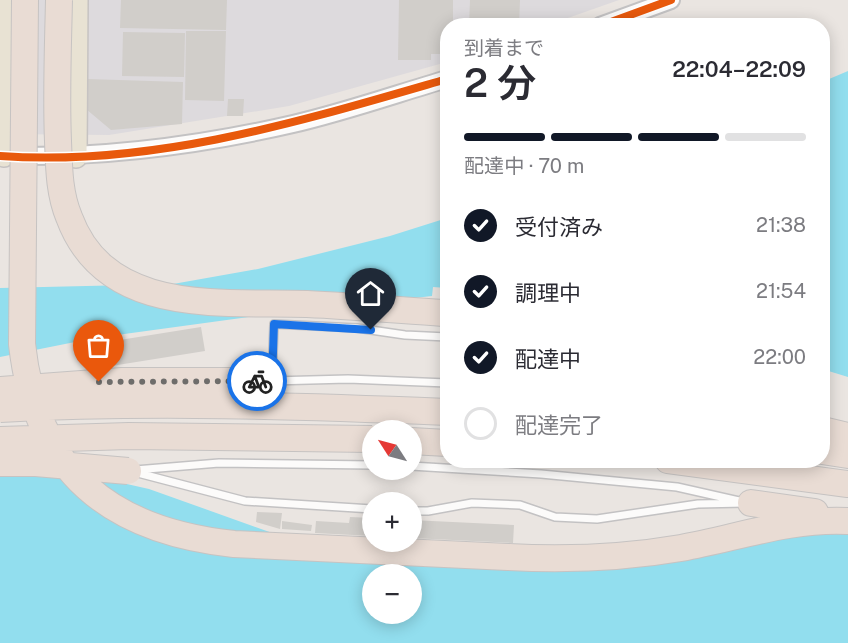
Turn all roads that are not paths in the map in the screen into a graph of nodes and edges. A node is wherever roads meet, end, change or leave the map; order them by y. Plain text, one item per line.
1 (8, 0) edge
2 (25, 0) edge
3 (58, 0) edge
4 (77, 0) edge
5 (671, 0) edge
6 (622, 18) edge
7 (440, 81) edge
8 (2, 156) edge
9 (76, 157) junction
10 (440, 324) edge
11 (440, 325) edge
12 (272, 381) junction
13 (440, 383) edge
14 (0, 390) edge
15 (0, 409) edge
16 (440, 412) edge
17 (830, 432) edge
18 (848, 436) edge
19 (362, 439) edge
20 (0, 440) edge
21 (422, 442) edge
22 (440, 443) edge
23 (830, 453) edge
24 (848, 455) edge
25 (0, 463) edge
26 (362, 465) edge
27 (422, 467) edge
28 (440, 468) edge
29 (444, 468) edge
30 (728, 468) edge
31 (128, 471) junction
32 (848, 484) edge
33 (751, 503) junction
34 (362, 508) edge
35 (422, 511) edge
36 (848, 519) edge

1 - 8 main road
2 - 36 highway, bridge
3 - 10 highway, bridge
4 - 9 main road
5 - 6 street
7 - 9 street
8 - 9 street
11 - 12 lane
12 - 13 lane
12 - 14 highway, bridge
15 - 16 highway, bridge
17 - 18 highway
19 - 20 highway, bridge
21 - 22 highway
23 - 24 highway
25 - 31 highway, bridge
26 - 31 lane
27 - 28 lane
29 - 33 lane
30 - 32 highway
31 - 34 lane
33 - 35 lane
33 - 36 highway

